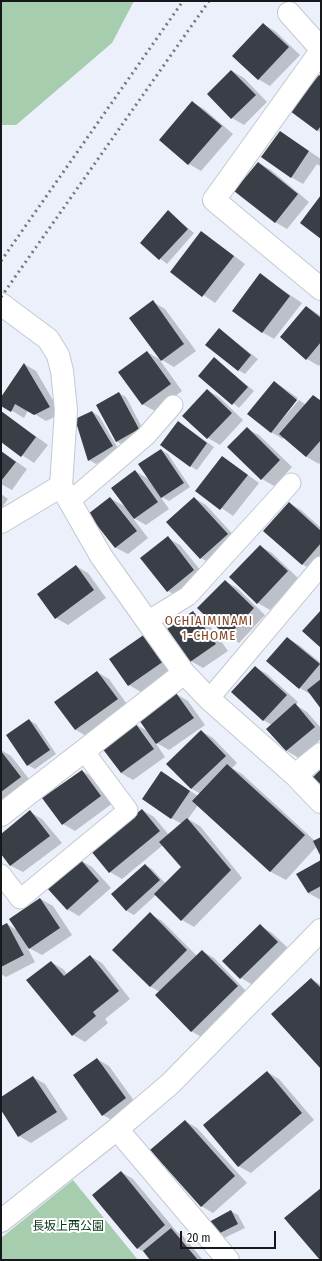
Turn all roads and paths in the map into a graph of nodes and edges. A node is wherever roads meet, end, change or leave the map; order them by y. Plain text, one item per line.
1 (289, 13) dead end
2 (321, 50) edge
3 (321, 289) edge
4 (1, 304) edge
5 (173, 405) dead end
6 (291, 483) dead end
7 (66, 494) junction
8 (1, 522) edge
9 (321, 566) edge
10 (147, 621) junction
11 (184, 673) junction
12 (209, 699) junction
13 (84, 751) junction
14 (321, 754) edge
15 (295, 775) junction
16 (321, 802) edge
17 (1, 815) edge
18 (1, 874) edge
19 (321, 930) edge
20 (117, 1129) junction
21 (1, 1221) edge
22 (228, 1260) edge

1 - 2 street
2 - 3 street
4 - 7 street
5 - 7 lane
6 - 10 lane
7 - 8 street
7 - 10 street
9 - 12 lane
10 - 11 street
11 - 12 street
11 - 13 street
12 - 15 street
13 - 17 street
13 - 18 lane
14 - 15 street
15 - 16 street
19 - 20 street
20 - 21 street
20 - 22 street

